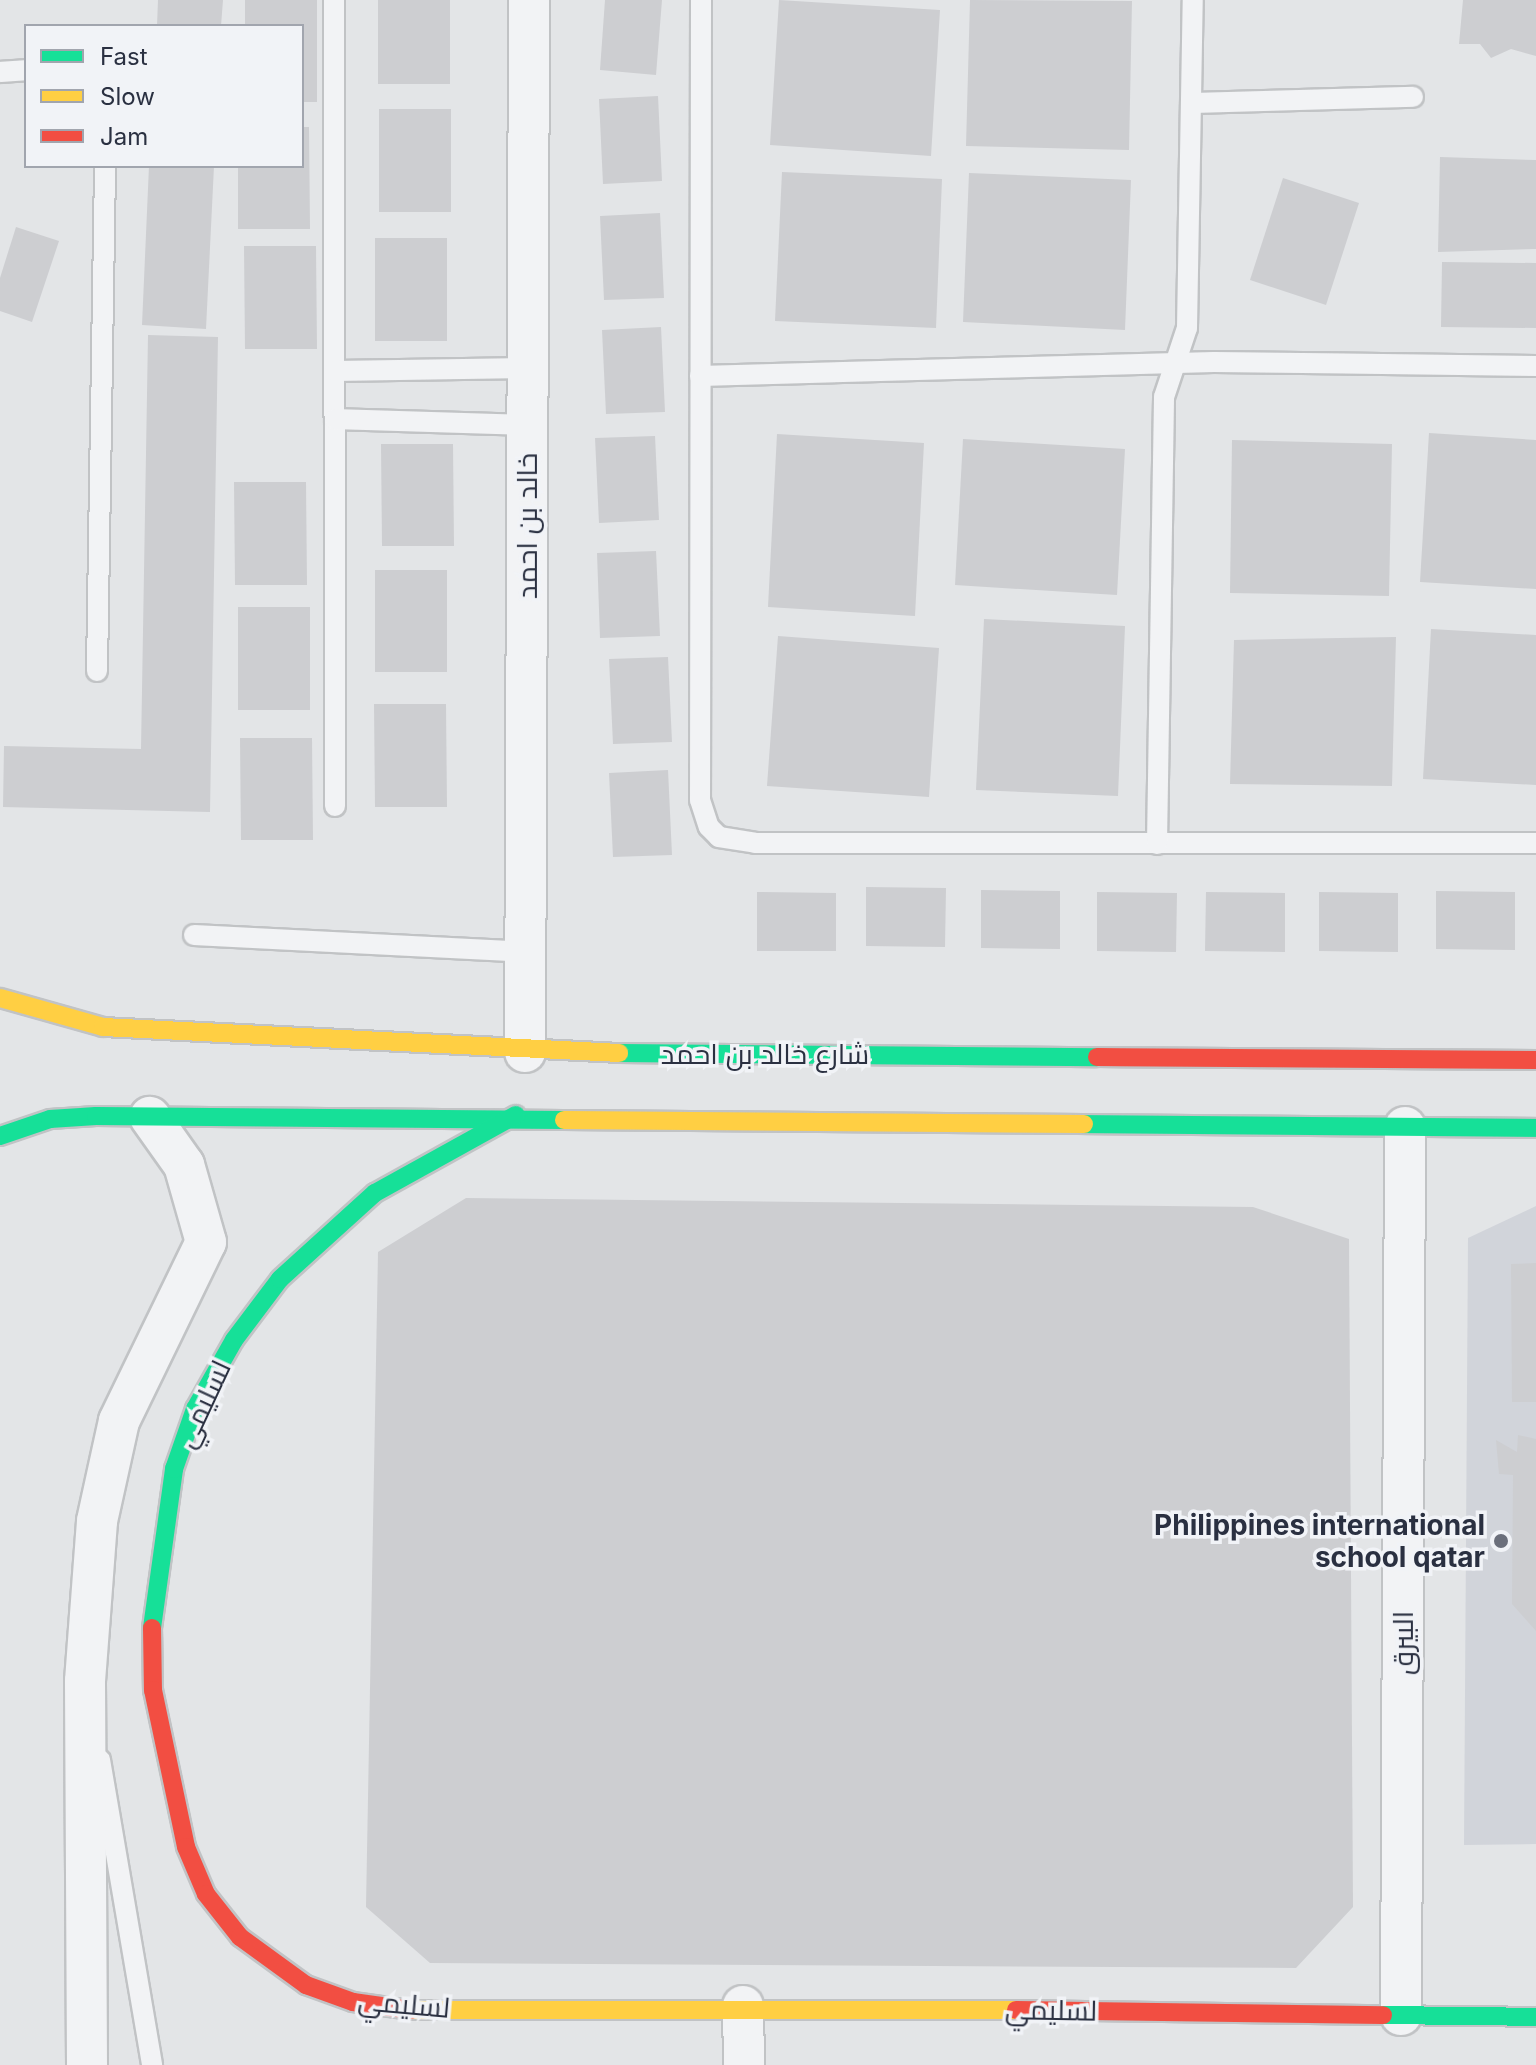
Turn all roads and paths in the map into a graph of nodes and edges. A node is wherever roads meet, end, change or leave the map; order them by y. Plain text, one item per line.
1 (334, 0) edge
2 (529, 0) edge
3 (701, 0) edge
4 (1193, 0) edge
5 (24, 70) edge
6 (0, 72) edge
7 (1413, 97) dead end
8 (1194, 103) junction
9 (105, 168) edge
10 (1177, 364) junction
11 (1536, 366) edge
12 (527, 368) junction
13 (335, 371) junction
14 (700, 376) junction
15 (335, 419) junction
16 (527, 425) junction
17 (97, 671) dead end
18 (335, 806) dead end
19 (1536, 843) edge
20 (1157, 844) junction
21 (194, 935) dead end
22 (525, 952) junction
23 (0, 998) edge
24 (23, 1010) junction
25 (0, 1017) edge
26 (525, 1052) junction
27 (1536, 1060) edge
28 (516, 1115) junction
29 (150, 1117) junction
30 (9, 1124) edge
31 (1405, 1127) junction
32 (1536, 1128) edge
33 (0, 1136) edge
34 (85, 1681) junction
35 (743, 2006) junction
36 (1401, 2015) junction
37 (1536, 2017) edge
38 (87, 2065) edge
39 (152, 2065) edge
40 (744, 2065) edge

1 - 13 lane
2 - 12 street, خالد بن احمد
3 - 14 lane
4 - 8 lane
5 - 6 lane
7 - 8 lane
8 - 10 lane
9 - 17 lane
10 - 11 lane
10 - 14 lane
10 - 20 lane
12 - 13 lane
12 - 16 street, خالد بن احمد
13 - 15 lane
14 - 20 lane
15 - 16 lane
15 - 18 lane
16 - 22 street, خالد بن احمد
19 - 20 lane
21 - 22 lane
22 - 26 street, خالد بن احمد
23 - 24 main road, شارع خالد بن احمد
24 - 25 main road
24 - 26 main road, شارع خالد بن احمد
26 - 27 main road, شارع خالد بن احمد
28 - 29 main road
28 - 31 main road
28 - 35 main road, لسليمي
29 - 30 main road
29 - 34 street
30 - 33 main road
31 - 32 main road
31 - 36 street, البيرق
34 - 38 street
34 - 39 lane
35 - 36 main road, لسليمي
35 - 40 street
36 - 37 main road, لسليمي

